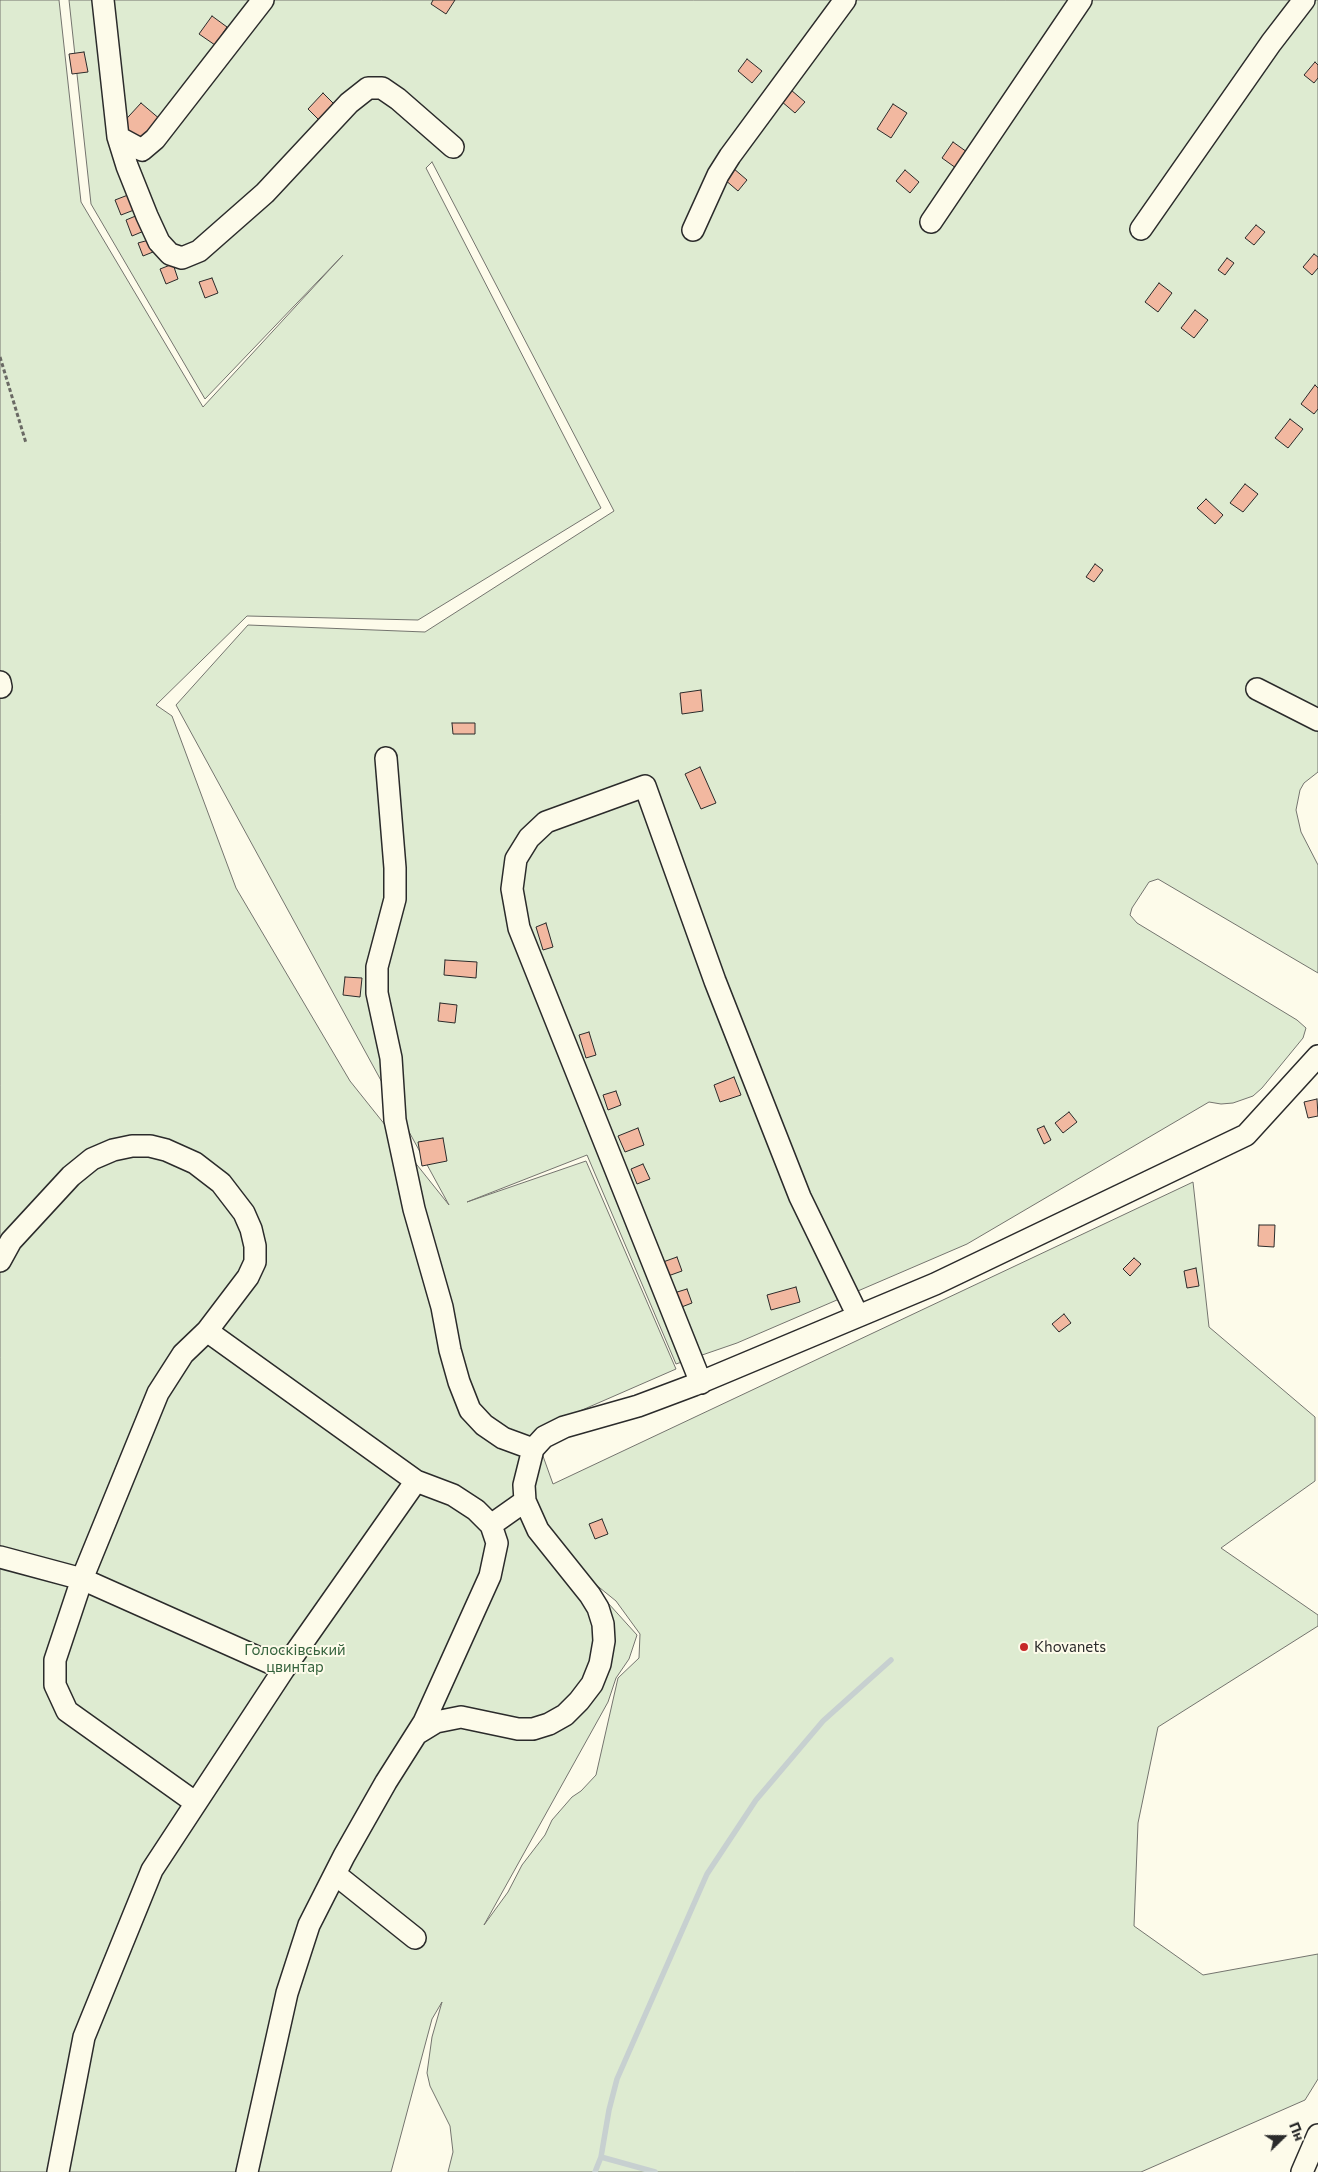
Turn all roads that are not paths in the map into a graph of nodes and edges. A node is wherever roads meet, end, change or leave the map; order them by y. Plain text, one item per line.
1 (103, 0) edge
2 (262, 0) edge
3 (845, 0) edge
4 (1081, 0) edge
5 (1304, 0) edge
6 (118, 136) junction
7 (453, 146) dead end
8 (931, 222) dead end
9 (693, 230) dead end
10 (1141, 230) dead end
11 (1257, 690) dead end
12 (1318, 720) edge
13 (386, 758) dead end
14 (1318, 1056) edge
15 (0, 1261) edge
16 (858, 1316) junction
17 (207, 1332) junction
18 (701, 1383) junction
19 (534, 1449) junction
20 (416, 1481) junction
21 (525, 1501) junction
22 (491, 1525) junction
23 (0, 1557) edge
24 (82, 1580) junction
25 (284, 1669) junction
26 (416, 1734) junction
27 (196, 1803) junction
28 (335, 1874) junction
29 (415, 1938) dead end
30 (1318, 2135) edge
31 (58, 2172) edge
32 (247, 2172) edge
33 (1302, 2172) edge

1 - 6 street
2 - 6 street
3 - 9 street
4 - 8 street
5 - 10 street
6 - 7 street
11 - 12 street
13 - 19 street
14 - 16 street
15 - 17 street
16 - 18 street
16 - 18 street
17 - 20 street
17 - 24 street
18 - 19 street
19 - 21 street
20 - 22 street
20 - 25 street
21 - 22 street
21 - 26 street
22 - 26 street
23 - 24 street
24 - 25 street
24 - 27 street
25 - 27 street
26 - 28 street
27 - 31 street
28 - 29 street
28 - 32 street
30 - 33 street

